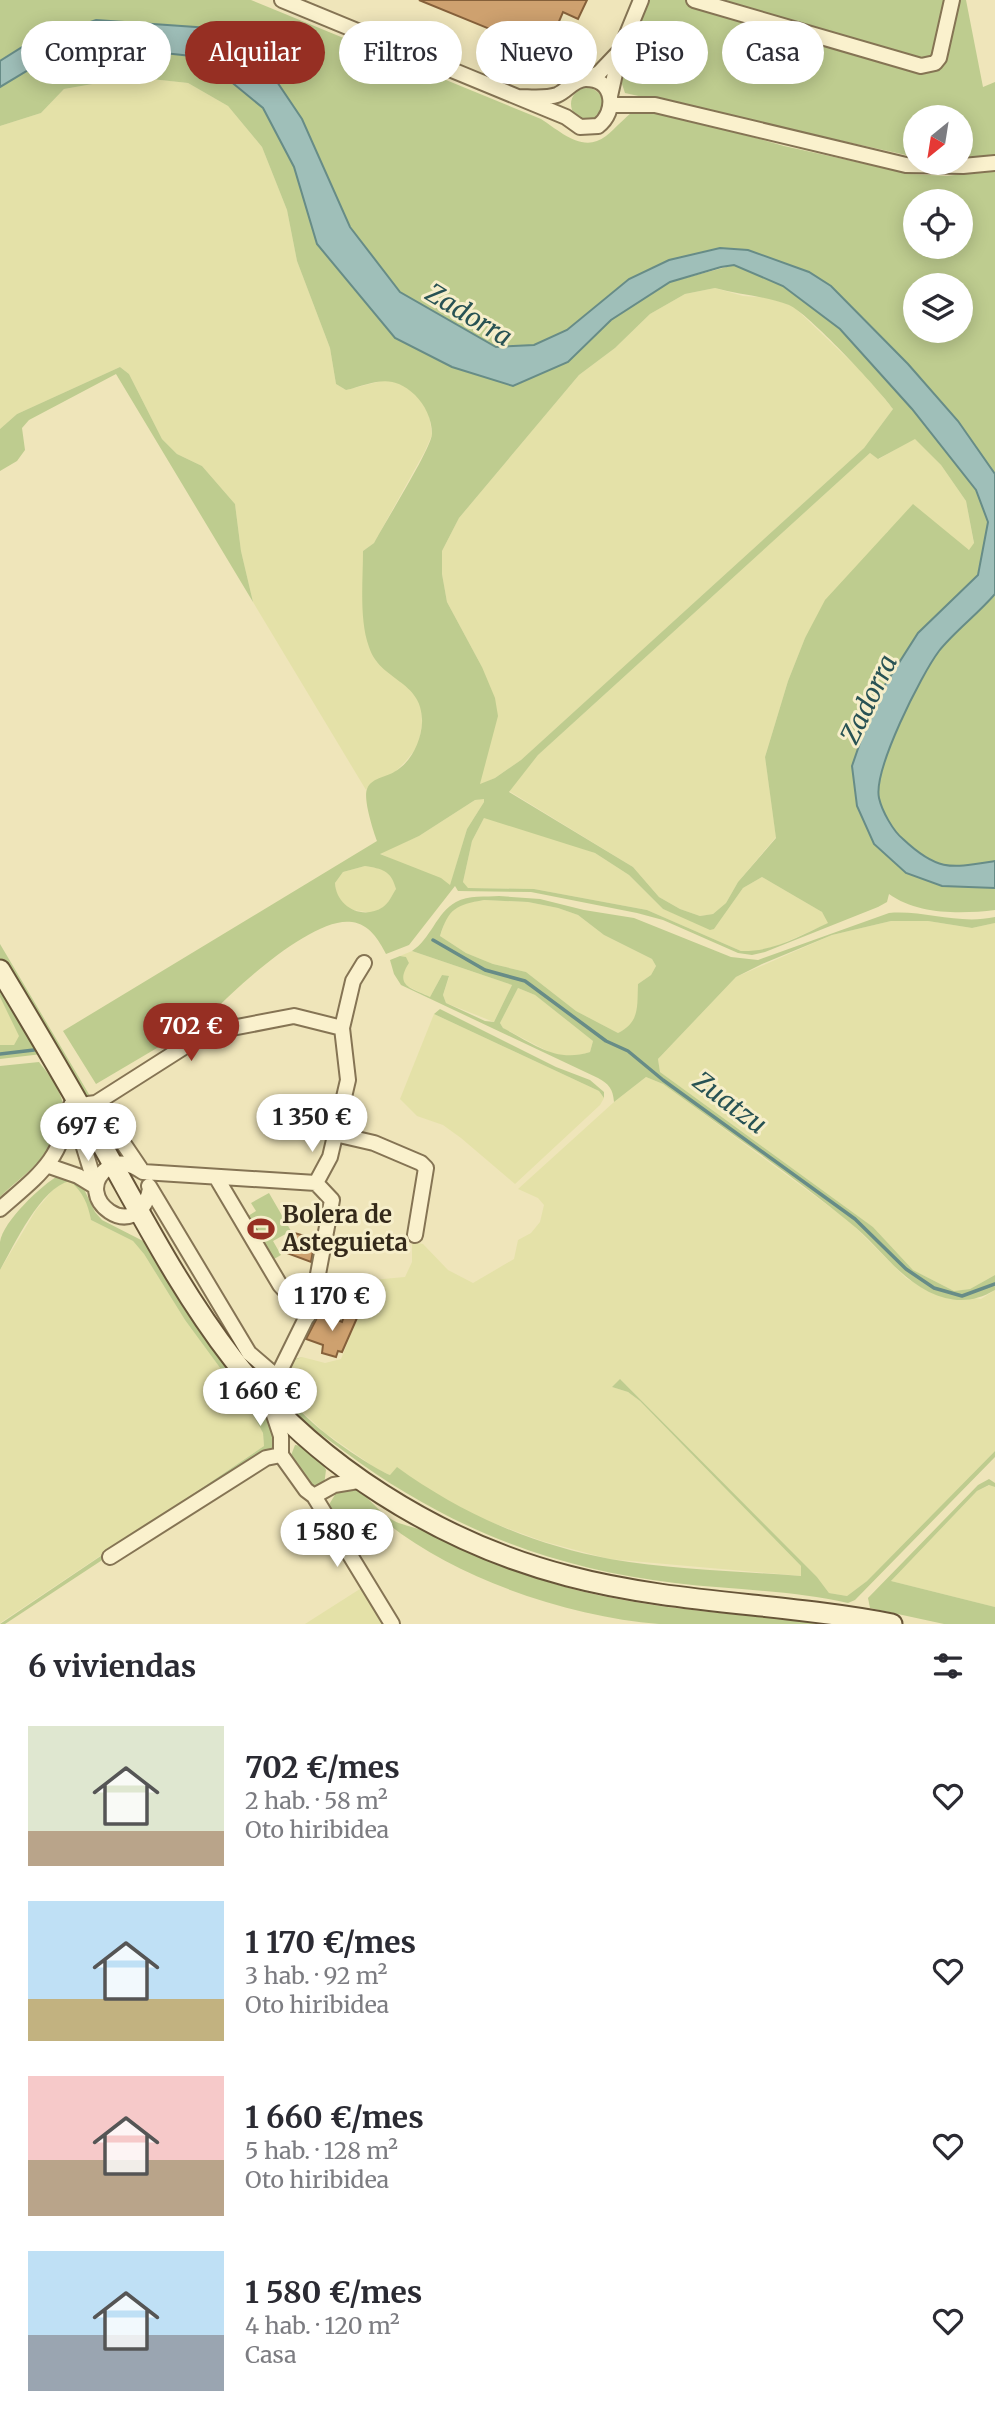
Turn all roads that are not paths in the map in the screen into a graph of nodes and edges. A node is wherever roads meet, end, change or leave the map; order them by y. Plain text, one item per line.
1 (282, 0) edge
2 (641, 0) edge
3 (694, 0) edge
4 (952, 0) edge
5 (632, 21) edge
6 (611, 60) edge
7 (597, 74) edge
8 (597, 82) edge
9 (574, 84) edge
10 (614, 84) edge
11 (568, 88) junction
12 (518, 97) junction
13 (611, 100) junction
14 (566, 117) junction
15 (995, 163) edge
16 (364, 963) dead end
17 (0, 970) edge
18 (342, 1028) junction
19 (82, 1104) junction
20 (335, 1135) junction
21 (113, 1165) junction
22 (49, 1166) junction
23 (144, 1172) junction
24 (216, 1177) junction
25 (316, 1183) junction
26 (96, 1187) junction
27 (150, 1189) junction
28 (0, 1209) edge
29 (138, 1212) junction
30 (415, 1235) dead end
31 (308, 1316) junction
32 (277, 1377) junction
33 (269, 1400) junction
34 (301, 1431) junction
35 (282, 1451) junction
36 (332, 1457) junction
37 (364, 1480) junction
38 (334, 1485) junction
39 (314, 1496) junction
40 (110, 1557) dead end
41 (392, 1624) edge
42 (892, 1624) edge

1 - 12 street
2 - 5 street
3 - 4 street
6 - 7 street
8 - 13 street
9 - 11 street
10 - 13 street
11 - 12 street
11 - 14 street
12 - 14 street
13 - 14 street
13 - 15 street
16 - 18 street
17 - 19 street
18 - 19 street
18 - 20 street
19 - 21 street
19 - 22 street
19 - 23 street
19 - 26 street
20 - 25 street
20 - 30 street
21 - 23 street
21 - 26 street
21 - 29 street
22 - 26 street
22 - 28 street
23 - 24 street
23 - 27 street
24 - 25 street
24 - 31 street
25 - 31 street
26 - 29 street
27 - 29 street
27 - 32 street
29 - 33 street
31 - 32 street
32 - 33 street
33 - 34 street
33 - 35 street
34 - 35 street
34 - 36 street
35 - 39 street
35 - 40 street
36 - 37 street
36 - 38 street
37 - 38 street
37 - 42 street
38 - 39 street
39 - 41 street

